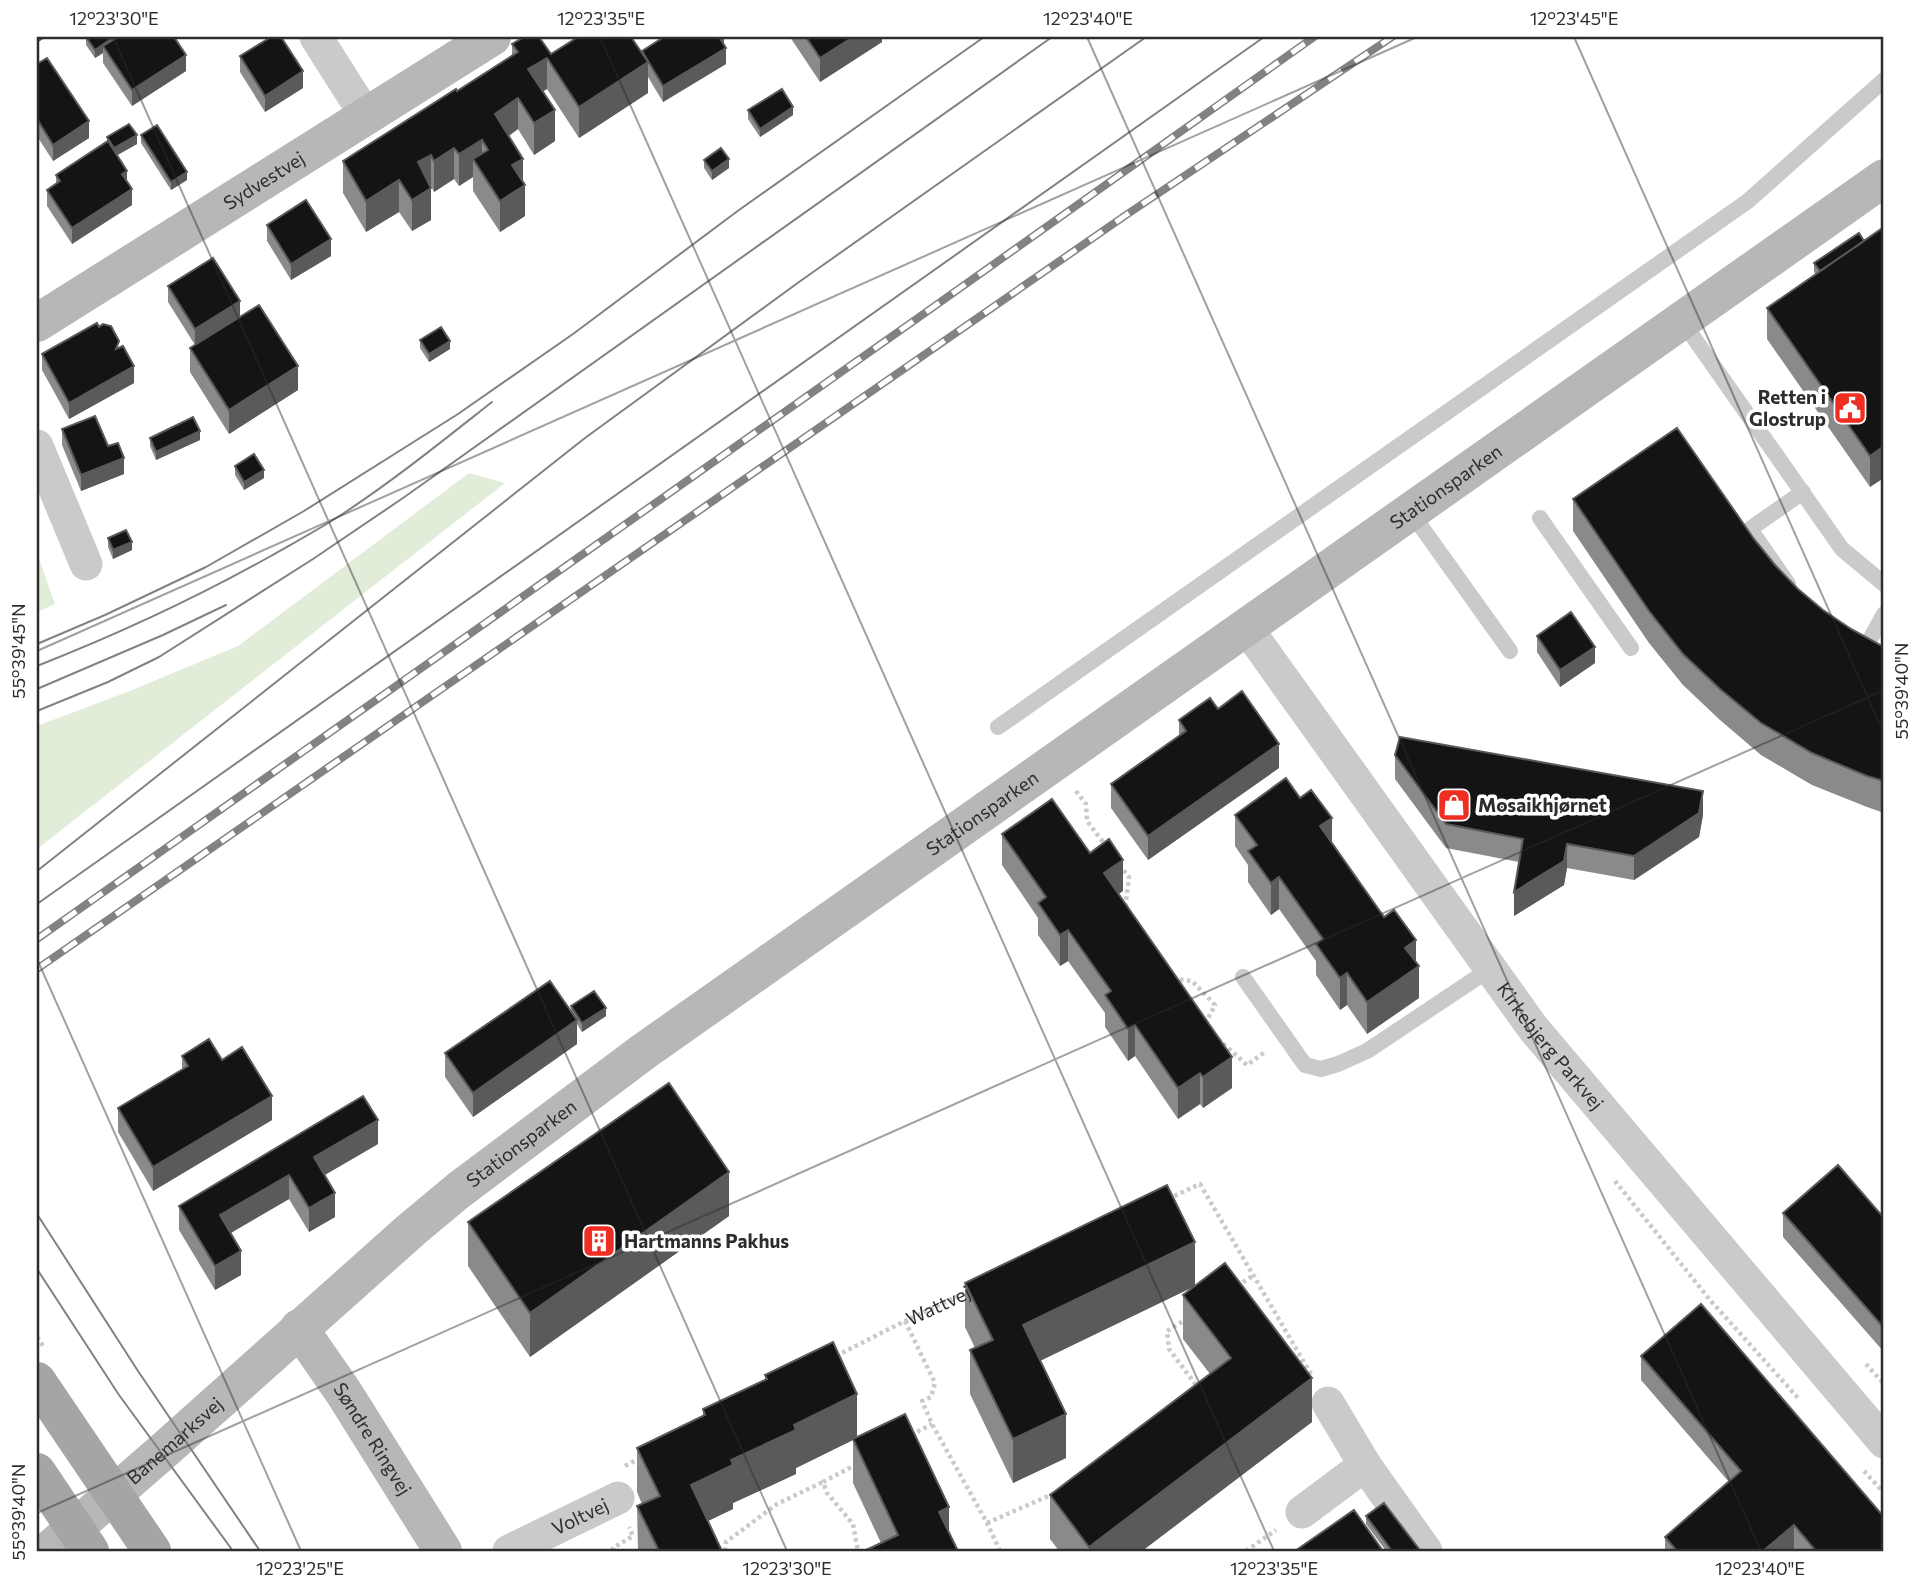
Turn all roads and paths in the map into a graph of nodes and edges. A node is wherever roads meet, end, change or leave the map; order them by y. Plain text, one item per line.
1 (316, 37) edge
2 (492, 37) edge
3 (1884, 80) edge
4 (366, 116) junction
5 (1884, 178) edge
6 (1681, 320) junction
7 (37, 323) edge
8 (37, 446) edge
9 (1802, 492) junction
10 (1410, 511) junction
11 (1540, 518) dead end
12 (86, 564) dead end
13 (1884, 584) edge
14 (1798, 599) edge
15 (1884, 614) edge
16 (1245, 626) junction
17 (1631, 648) dead end
18 (1863, 650) edge
19 (1510, 651) dead end
20 (998, 727) dead end
21 (1077, 793) dead end
22 (1132, 918) edge
23 (1490, 968) junction
24 (1166, 969) edge
25 (1243, 977) dead end
26 (1266, 1051) dead end
27 (1163, 1201) edge
28 (1254, 1275) junction
29 (979, 1287) edge
30 (1232, 1289) edge
31 (1189, 1317) edge
32 (905, 1321) junction
33 (299, 1328) junction
34 (833, 1358) edge
35 (37, 1381) edge
36 (1201, 1392) edge
37 (1328, 1403) joint
38 (932, 1424) junction
39 (908, 1437) edge
40 (1884, 1442) edge
41 (642, 1457) edge
42 (859, 1462) edge
43 (1364, 1465) junction
44 (37, 1472) edge
45 (823, 1482) junction
46 (618, 1483) joint
47 (1060, 1491) edge
48 (1302, 1512) dead end
49 (987, 1523) junction
50 (547, 1542) edge
51 (48, 1551) edge
52 (90, 1551) edge
53 (152, 1551) edge
54 (443, 1551) edge
55 (509, 1551) edge
56 (725, 1551) edge
57 (859, 1551) edge
58 (1000, 1551) edge
59 (1426, 1551) edge

1 - 4 street
2 - 4 street, Sydvestvej
3 - 20 lane
4 - 7 street, Sydvestvej
5 - 6 street, Stationsparken
6 - 9 lane
6 - 10 street, Stationsparken
8 - 12 street
9 - 13 lane
9 - 14 lane
10 - 16 street, Stationsparken
10 - 19 lane
11 - 17 lane
15 - 18 lane
16 - 23 street, Kirkebjerg Parkvej
16 - 33 street, Stationsparken
21 - 22 path
23 - 25 lane
23 - 40 street, Kirkebjerg Parkvej
24 - 26 path
27 - 28 path
28 - 30 path
28 - 37 path
29 - 32 path, Wattvej
31 - 36 path
32 - 34 path, Wattvej
32 - 38 path
33 - 51 street, Banemarksvej
33 - 54 street, Søndre Ringvej
35 - 53 main road
37 - 43 street
38 - 39 path
38 - 49 path
41 - 46 path
42 - 45 path
43 - 48 street
43 - 59 street
44 - 52 main road
45 - 56 path
45 - 57 path
46 - 50 street, Voltvej
47 - 49 path
49 - 58 path
50 - 55 street, Voltvej

